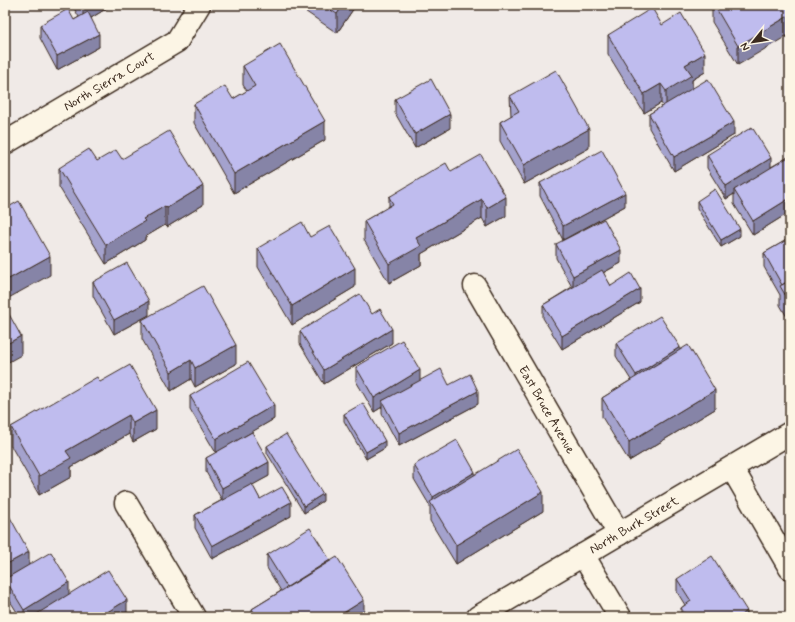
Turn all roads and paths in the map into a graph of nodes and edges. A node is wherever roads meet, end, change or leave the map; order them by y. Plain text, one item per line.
1 (199, 5) edge
2 (5, 143) edge
3 (475, 286) dead end
4 (790, 433) edge
5 (732, 468) junction
6 (126, 503) dead end
7 (619, 534) junction
8 (583, 554) junction
9 (790, 568) edge
10 (194, 617) edge
11 (478, 617) edge
12 (620, 617) edge

1 - 2 street, North Sierra Court
3 - 7 street, East Bruce Avenue
4 - 5 street, North Burk Street
5 - 7 street, North Burk Street
5 - 9 street
6 - 10 street
7 - 8 street, North Burk Street
8 - 11 street, North Burk Street
8 - 12 street

